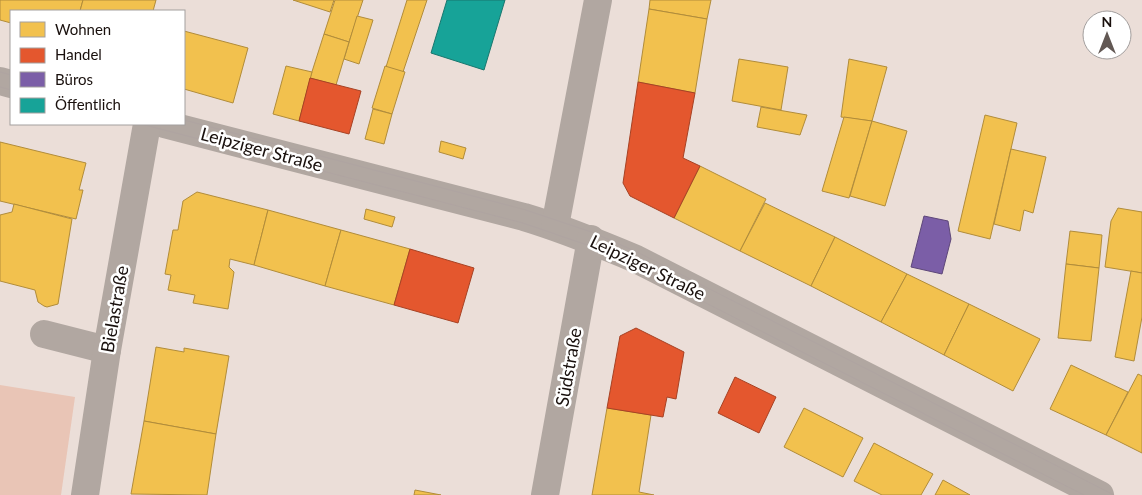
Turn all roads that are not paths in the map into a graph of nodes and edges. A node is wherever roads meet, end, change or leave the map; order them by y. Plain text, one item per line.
1 (598, 0) edge
2 (148, 125) edge
3 (168, 125) edge
4 (555, 226) junction
5 (592, 239) junction
6 (44, 334) dead end
7 (107, 350) junction
8 (85, 495) edge
9 (546, 495) edge
10 (1100, 495) edge

1 - 4 street
2 - 7 street, Bielastraße
3 - 4 street, Leipziger Straße
4 - 5 street, Leipziger Straße
5 - 9 street, Südstraße
5 - 10 street, Leipziger Straße
6 - 7 street
7 - 8 street, Bielastraße

